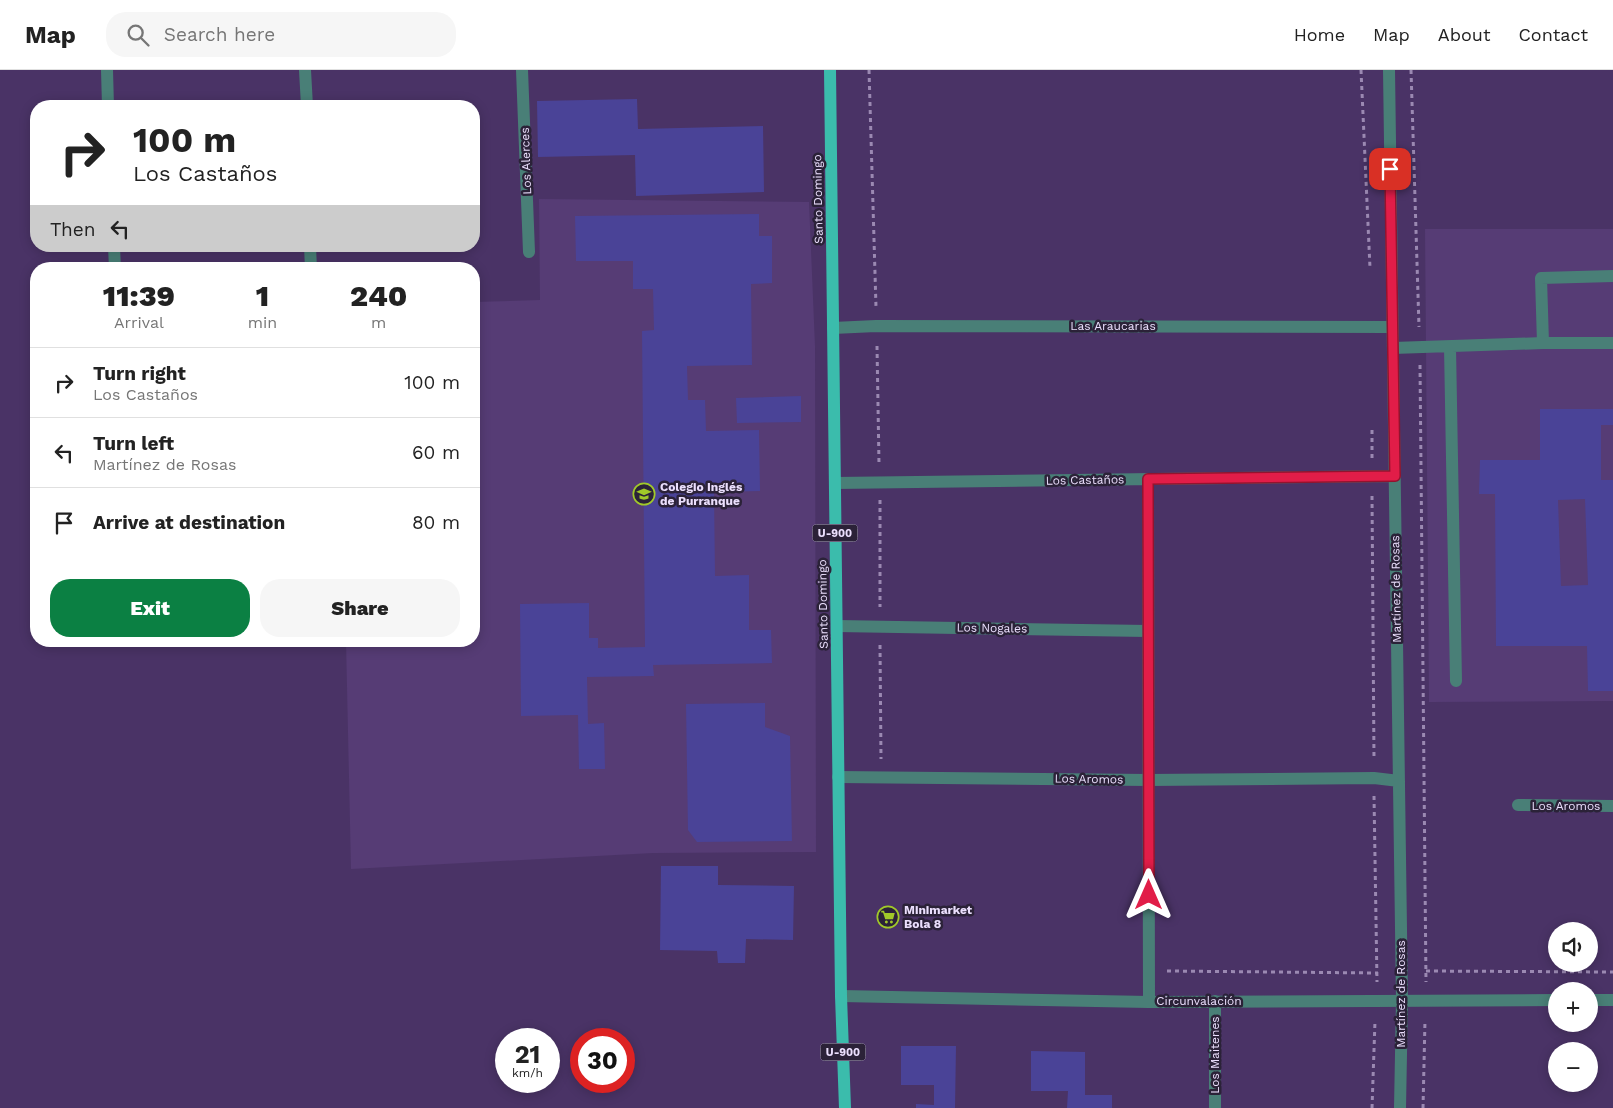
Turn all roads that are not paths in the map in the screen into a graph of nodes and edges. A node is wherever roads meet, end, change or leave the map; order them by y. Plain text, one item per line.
1 (107, 70) edge
2 (306, 70) edge
3 (522, 70) edge
4 (830, 70) edge
5 (1389, 70) edge
6 (108, 100) edge
7 (306, 100) edge
8 (530, 252) dead end
9 (1613, 276) edge
10 (1392, 326) junction
11 (833, 328) junction
12 (1543, 343) junction
13 (1613, 343) edge
14 (1450, 347) junction
15 (1393, 348) junction
16 (1395, 476) junction
17 (1148, 479) junction
18 (835, 483) junction
19 (837, 626) junction
20 (1148, 630) junction
21 (1456, 680) dead end
22 (838, 777) junction
23 (1148, 780) junction
24 (1399, 781) junction
25 (1518, 805) dead end
26 (1613, 806) edge
27 (841, 996) junction
28 (1402, 1000) junction
29 (1548, 1000) edge
30 (1598, 1000) edge
31 (1613, 1000) edge
32 (1149, 1002) junction
33 (1215, 1002) junction
34 (844, 1108) edge
35 (1215, 1108) edge
36 (1400, 1108) edge

1 - 6 street
2 - 7 street
3 - 8 street, Los Alerces
4 - 11 main road, Santo Domingo / U-900
5 - 10 street, Martínez de Rosas
9 - 12 street
10 - 11 street, Las Araucarias
10 - 15 street, Martínez de Rosas
11 - 18 main road, Santo Domingo / U-900
12 - 13 street
12 - 14 street
14 - 15 street
14 - 21 street
15 - 16 street, Martínez de Rosas
16 - 17 street, Los Castaños
16 - 24 street, Martínez de Rosas
17 - 18 street, Los Castaños
17 - 20 street
18 - 19 main road, Santo Domingo / U-900
19 - 20 street, Los Nogales
19 - 22 main road, Santo Domingo / U-900
20 - 23 street
22 - 23 street, Los Aromos
22 - 27 main road, Santo Domingo / U-900
23 - 24 street, Los Aromos
23 - 32 street
24 - 28 street, Martínez de Rosas
25 - 26 street, Los Aromos
27 - 32 street, Circunvalación
27 - 34 main road, Santo Domingo / U-900
28 - 29 street, Circunvalación
28 - 33 street, Circunvalación
28 - 36 street, Martínez de Rosas
30 - 31 street
32 - 33 street, Circunvalación
33 - 35 street, Los Maitenes

